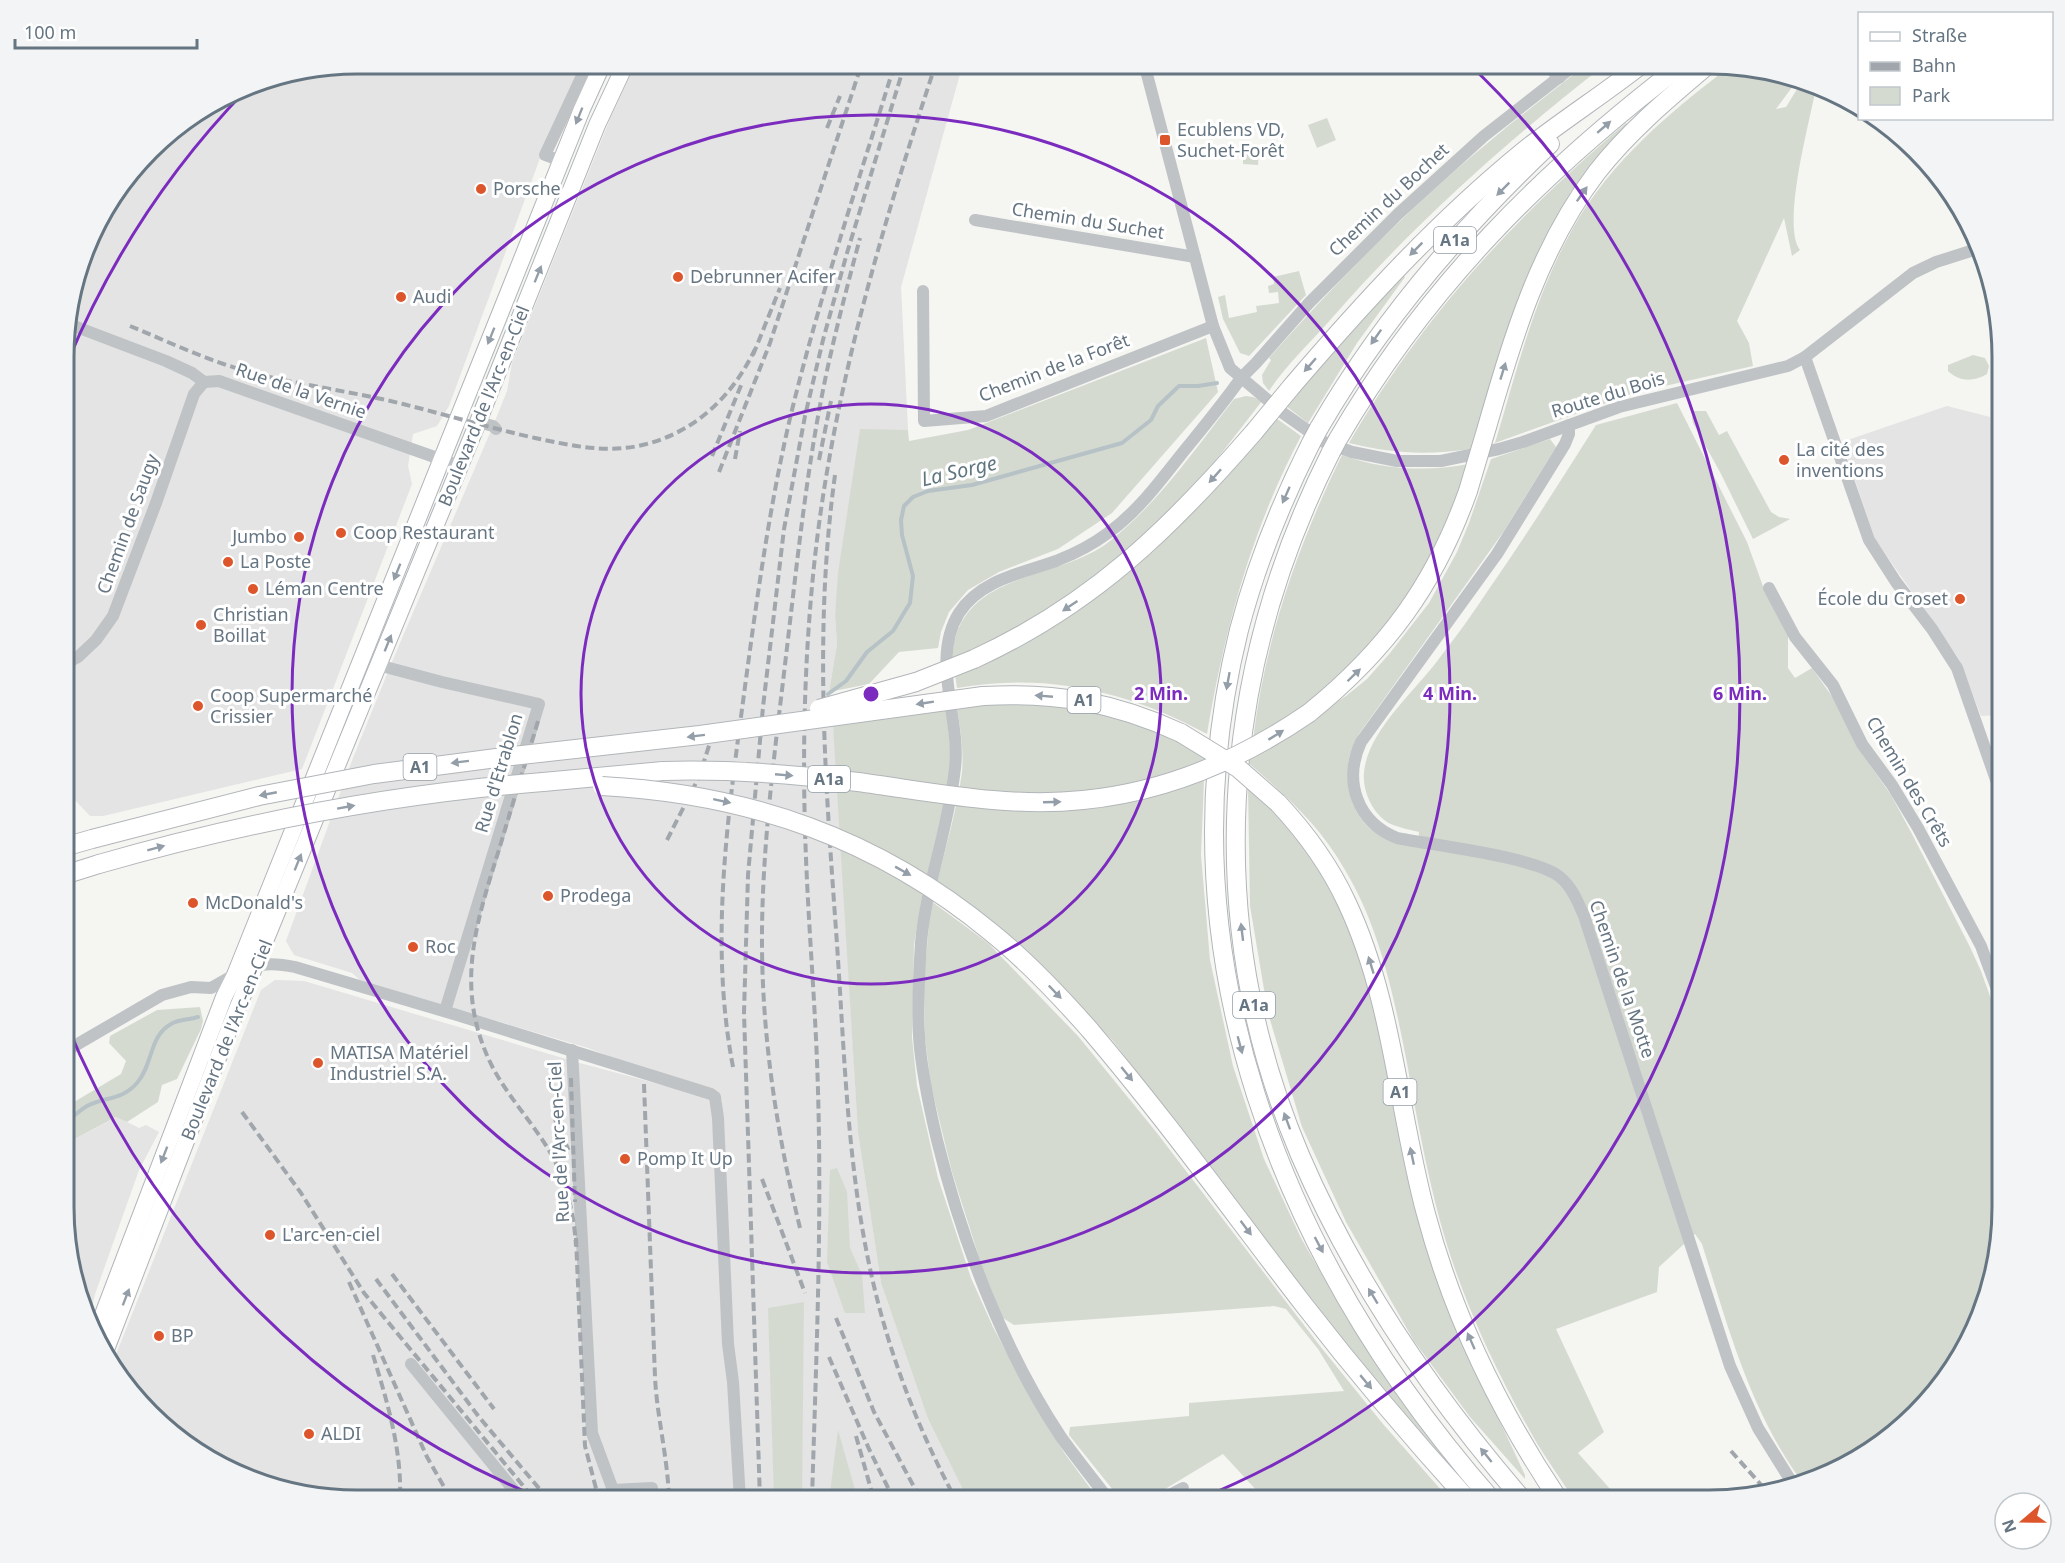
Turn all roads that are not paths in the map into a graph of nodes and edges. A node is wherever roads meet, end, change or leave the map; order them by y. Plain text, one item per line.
1 (583, 74) edge
2 (598, 74) edge
3 (621, 74) edge
4 (1147, 74) edge
5 (1556, 74) edge
6 (1564, 74) edge
7 (1629, 74) edge
8 (1670, 74) edge
9 (1698, 74) edge
10 (1559, 78) junction
11 (1623, 79) junction
12 (561, 161) junction
13 (975, 220) dead end
14 (1971, 251) edge
15 (1195, 257) junction
16 (923, 291) dead end
17 (1213, 326) junction
18 (75, 327) edge
19 (1805, 357) junction
20 (1241, 378) junction
21 (204, 382) junction
22 (478, 422) junction
23 (1569, 426) junction
24 (496, 429) dead end
25 (442, 460) junction
26 (460, 466) junction
27 (1769, 588) dead end
28 (74, 659) edge
29 (378, 665) junction
30 (753, 728) junction
31 (1992, 768) edge
32 (543, 782) junction
33 (74, 844) edge
34 (74, 872) edge
35 (251, 933) junction
36 (256, 965) junction
37 (235, 975) junction
38 (1992, 977) edge
39 (218, 993) junction
40 (445, 1011) junction
41 (231, 1024) junction
42 (74, 1046) edge
43 (572, 1050) junction
44 (99, 1324) edge
45 (108, 1343) edge
46 (411, 1364) dead end
47 (1789, 1478) edge
48 (652, 1488) dead end
49 (1183, 1488) dead end
50 (514, 1490) edge
51 (739, 1490) edge
52 (1102, 1490) edge
53 (1179, 1490) edge
54 (1459, 1490) edge
55 (1484, 1490) edge
56 (1515, 1490) edge
57 (1552, 1490) edge

1 - 12 street
2 -> 12 main road, Boulevard de l'Arc-en-Ciel
22 -> 3 main road, Boulevard de l'Arc-en-Ciel
4 - 15 street
5 - 10 street
6 - 10 street, Chemin du Bochet
7 - 11 highway, A1a
56 -> 8 highway, A1a
32 -> 9 highway, A1a, bridge
10 - 20 street, Chemin du Bochet
11 -> 30 highway, A1a, bridge
11 -> 55 highway, A1a
12 -> 25 main road, Boulevard de l'Arc-en-Ciel
13 - 15 street, Chemin du Suchet
14 - 19 street, Route du Bois
15 - 17 street
16 - 17 street, Chemin de la Forêt
17 - 20 street
18 - 21 street, Rue de la Vernie
19 - 23 street, Route du Bois
19 - 31 street
20 - 23 street, Route du Bois
20 - 52 street, Chemin du Bochet
21 - 25 street, Rue de la Vernie
21 - 28 street, Chemin de Saugy
22 - 24 street
22 - 26 main road, Boulevard de l'Arc-en-Ciel
23 - 47 street, Chemin de la Motte
25 - 26 street, Rue de la Vernie
25 -> 35 main road, Boulevard de l'Arc-en-Ciel
29 -> 26 main road, Boulevard de l'Arc-en-Ciel
27 - 38 street, Chemin des Crêts
36 -> 29 main road, Boulevard de l'Arc-en-Ciel
29 - 40 street, Rue d'Etrablon
30 -> 33 highway, A1, bridge
57 -> 30 highway, A1, bridge
34 -> 32 highway, A1, bridge
32 -> 54 highway, A1, bridge
35 - 36 street
35 - 37 main road, Boulevard de l'Arc-en-Ciel
36 - 37 street
36 - 40 street
36 - 41 main road, Boulevard de l'Arc-en-Ciel
37 - 39 main road, Boulevard de l'Arc-en-Ciel
39 - 41 street
39 - 42 street
39 -> 44 main road, Boulevard de l'Arc-en-Ciel
40 - 43 street
45 -> 41 main road, Boulevard de l'Arc-en-Ciel
43 - 48 street, Rue de l'Arc-en-Ciel
43 - 51 street, Rue de l'Arc-en-Ciel
46 - 50 street
49 - 53 street

